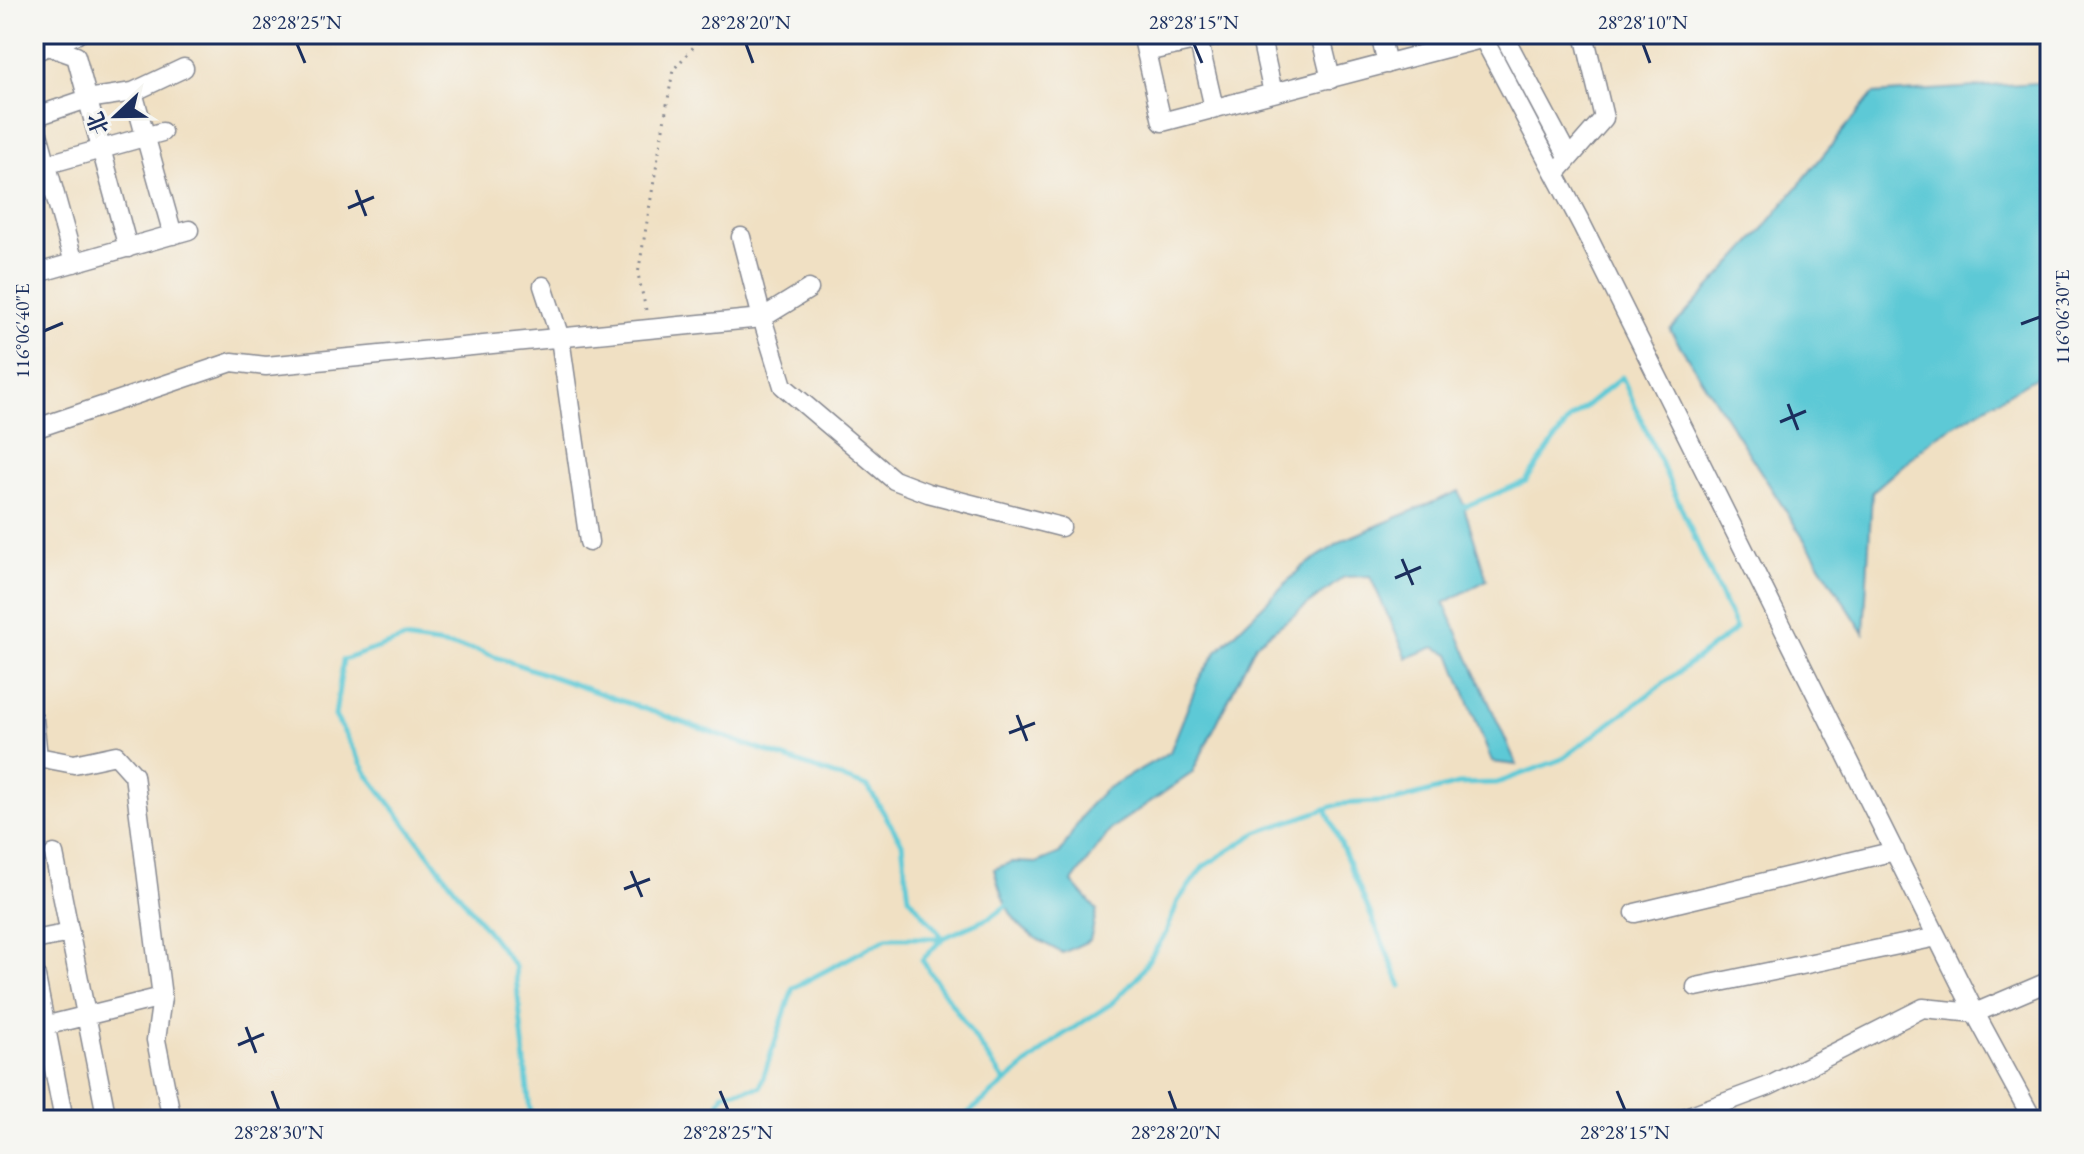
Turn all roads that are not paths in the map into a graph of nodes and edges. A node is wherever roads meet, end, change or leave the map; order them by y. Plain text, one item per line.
1 (78, 34) edge
2 (1226, 34) edge
3 (1260, 34) edge
4 (1320, 34) edge
5 (1380, 34) edge
6 (1584, 34) edge
7 (1492, 35) edge
8 (1198, 37) edge
9 (1144, 43) edge
10 (42, 49) edge
11 (1387, 64) junction
12 (184, 68) dead end
13 (1331, 79) junction
14 (133, 92) junction
15 (1273, 93) junction
16 (87, 99) junction
17 (1214, 108) junction
18 (34, 118) edge
19 (154, 134) junction
20 (101, 149) junction
21 (1569, 158) junction
22 (40, 167) edge
23 (1555, 174) junction
24 (741, 237) dead end
25 (128, 248) junction
26 (74, 263) junction
27 (34, 274) edge
28 (543, 286) dead end
29 (809, 289) dead end
30 (762, 318) junction
31 (560, 338) junction
32 (34, 429) edge
33 (1061, 527) dead end
34 (589, 542) dead end
35 (34, 719) edge
36 (1895, 851) junction
37 (54, 854) dead end
38 (1635, 913) dead end
39 (70, 933) junction
40 (1937, 937) junction
41 (34, 940) edge
42 (34, 967) edge
43 (2050, 981) edge
44 (1696, 987) dead end
45 (162, 997) junction
46 (1975, 1013) junction
47 (86, 1016) junction
48 (40, 1027) edge
49 (64, 1120) edge
50 (107, 1120) edge
51 (172, 1120) edge
52 (1678, 1120) edge
53 (2033, 1120) edge

1 - 10 street
2 - 8 street
3 - 15 street
4 - 13 street
5 - 11 street
6 - 21 street
7 - 11 street
7 - 21 street
7 - 23 street
8 - 9 street
8 - 17 street
9 - 17 street
10 - 16 street
11 - 13 street
12 - 14 street
13 - 15 street
14 - 16 street
14 - 19 street
15 - 17 street
16 - 18 street
16 - 20 street
18 - 22 street
19 - 20 street
19 - 25 street
20 - 22 street
20 - 25 street
21 - 23 street
22 - 26 street
23 - 36 street
24 - 30 street
25 - 26 street
26 - 27 street
28 - 31 street
29 - 30 street
30 - 31 street
30 - 33 street
31 - 32 street
31 - 34 street
35 - 45 street
36 - 38 street
36 - 40 street
37 - 39 street
39 - 41 street
39 - 47 street
40 - 44 street
40 - 46 street
42 - 48 street
43 - 46 street
45 - 47 street
45 - 51 street
46 - 52 street
46 - 53 street
47 - 48 street
47 - 50 street
48 - 49 street

